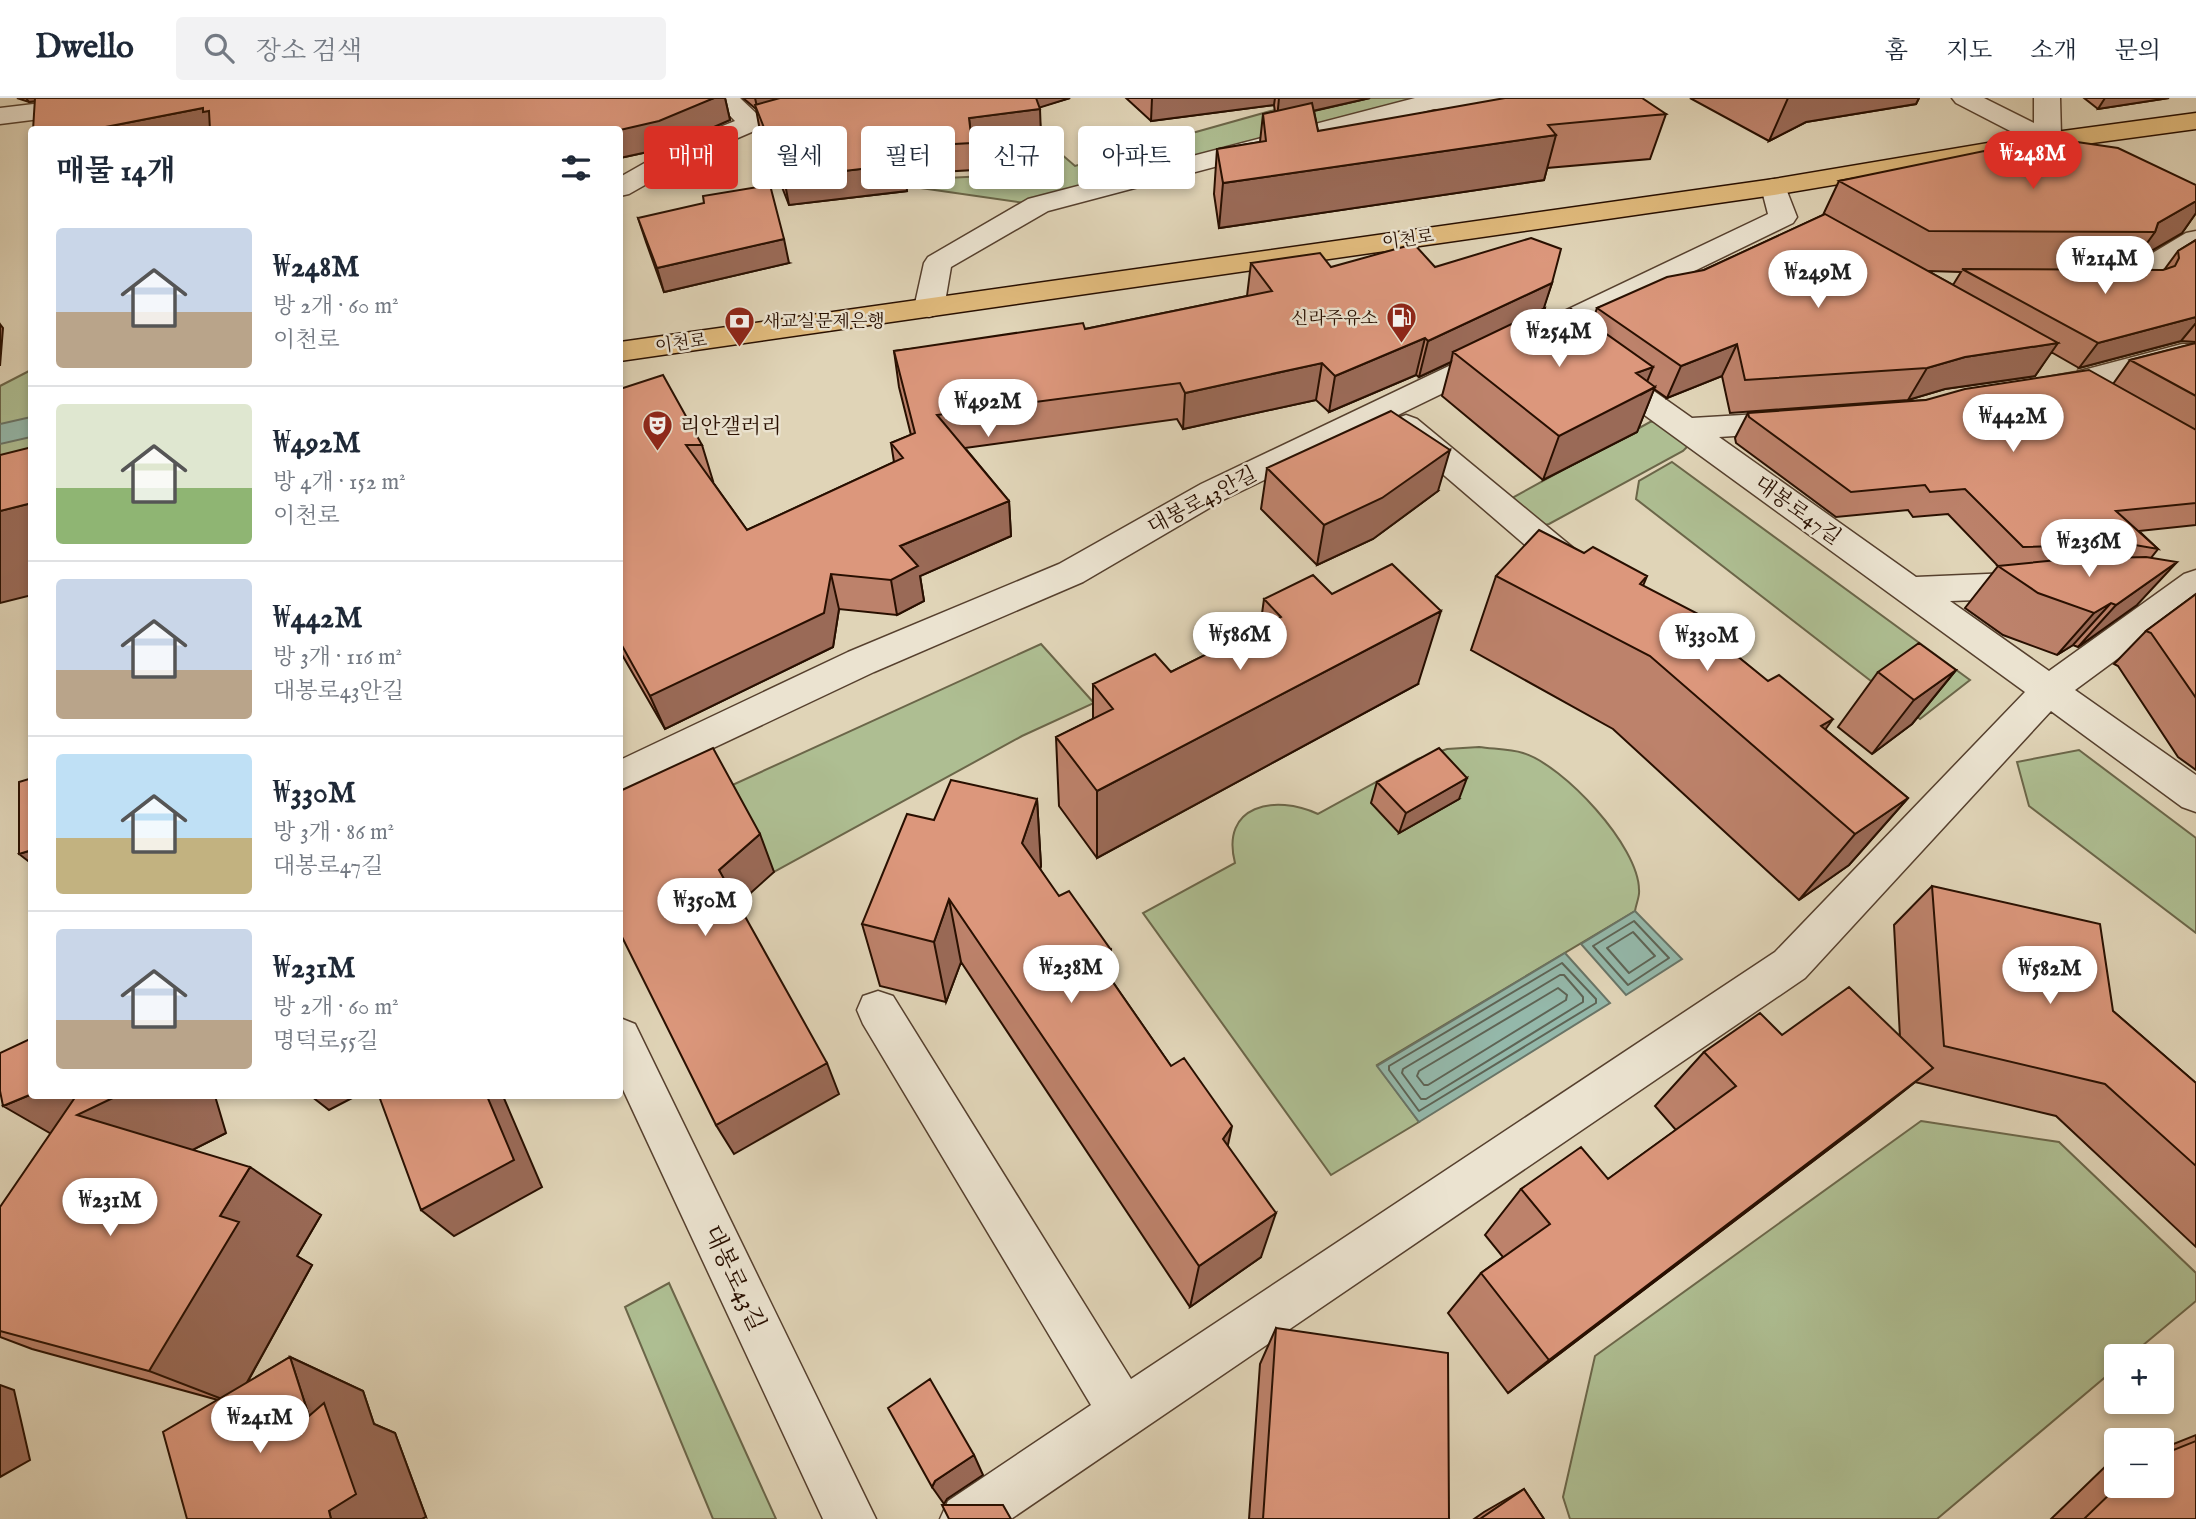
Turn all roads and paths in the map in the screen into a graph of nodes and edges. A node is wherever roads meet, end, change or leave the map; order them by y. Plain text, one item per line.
1 (144, 98) edge
2 (726, 98) edge
3 (845, 98) edge
4 (1534, 98) edge
5 (1965, 98) edge
6 (2047, 98) edge
7 (0, 116) edge
8 (2196, 121) edge
9 (751, 123) junction
10 (2048, 141) junction
11 (2108, 170) edge
12 (623, 186) edge
13 (1788, 211) junction
14 (2196, 239) edge
15 (2075, 283) edge
16 (929, 307) junction
17 (1547, 330) junction
18 (623, 352) edge
19 (2196, 354) edge
20 (2041, 362) edge
21 (2076, 382) junction
22 (2017, 393) edge
23 (2112, 402) edge
24 (1386, 408) junction
25 (1826, 420) edge
26 (1686, 429) junction
27 (1565, 560) edge
28 (2071, 584) edge
29 (2134, 587) edge
30 (2187, 589) edge
31 (1909, 590) junction
32 (2049, 690) junction
33 (623, 777) edge
34 (2196, 796) edge
35 (878, 1010) dead end
36 (623, 1044) edge
37 (1124, 1413) junction
38 (850, 1519) edge
39 (966, 1519) edge

1 - 7 street
2 - 9 street
3 - 9 street
4 - 16 street
5 - 10 street
6 - 10 street
8 - 10 main road, 이천로
9 - 12 street
10 - 11 street
10 - 13 main road, 이천로
13 - 16 main road, 이천로
13 - 17 street, 대봉로43안길
14 - 15 street
16 - 18 main road, 이천로
17 - 24 street, 대봉로43안길
17 - 26 street, 대봉로47길
19 - 21 street
20 - 21 street
21 - 22 street
21 - 23 street
24 - 27 street
24 - 33 street, 대봉로43안길
25 - 26 street
26 - 31 street, 대봉로47길
28 - 31 street
29 - 30 street
30 - 32 street
31 - 32 street, 대봉로47길
32 - 34 street, 대봉로47길
32 - 37 street
35 - 37 street
36 - 38 street, 대봉로43길
37 - 39 street

